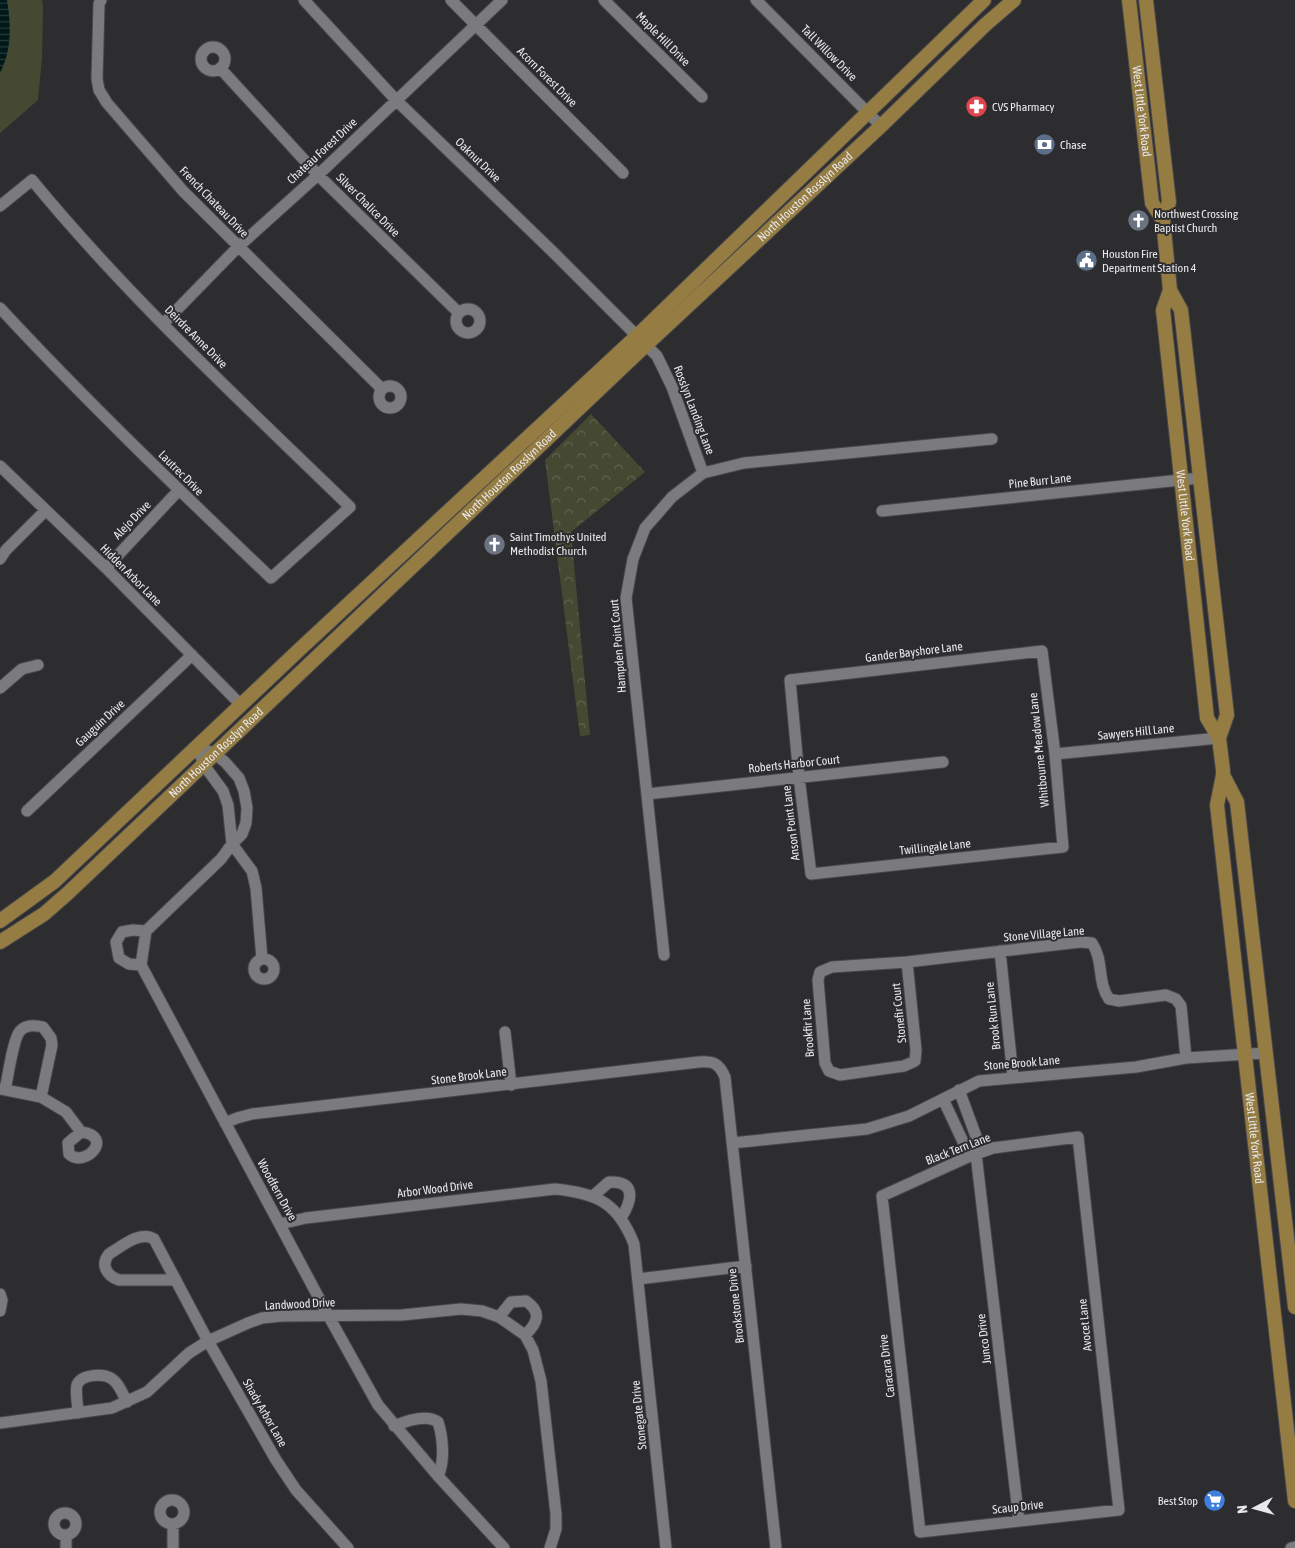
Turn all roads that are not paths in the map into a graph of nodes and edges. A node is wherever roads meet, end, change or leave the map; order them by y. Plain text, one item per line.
1 (101, 0) edge
2 (304, 0) edge
3 (451, 0) edge
4 (502, 0) edge
5 (604, 0) edge
6 (756, 0) edge
7 (984, 0) edge
8 (1014, 0) edge
9 (1130, 0) edge
10 (1146, 0) edge
11 (476, 26) junction
12 (220, 68) dead end
13 (702, 97) dead end
14 (396, 100) junction
15 (868, 111) junction
16 (881, 126) junction
17 (1164, 151) junction
18 (1146, 154) junction
19 (623, 173) dead end
20 (318, 175) junction
21 (0, 206) edge
22 (763, 214) junction
23 (1163, 220) junction
24 (774, 226) junction
25 (238, 247) junction
26 (1170, 290) junction
27 (0, 308) edge
28 (459, 313) dead end
29 (163, 324) junction
30 (642, 341) junction
31 (382, 389) dead end
32 (992, 439) dead end
33 (524, 441) junction
34 (533, 453) junction
35 (0, 466) edge
36 (703, 473) junction
37 (1200, 478) junction
38 (1182, 480) junction
39 (179, 490) junction
40 (350, 507) joint
41 (46, 511) junction
42 (882, 512) dead end
43 (429, 529) junction
44 (440, 542) junction
45 (0, 559) edge
46 (389, 566) junction
47 (106, 568) junction
48 (397, 582) junction
49 (1218, 628) junction
50 (1198, 631) junction
51 (300, 649) junction
52 (1042, 651) joint
53 (192, 655) junction
54 (312, 663) junction
55 (38, 664) dead end
56 (790, 680) joint
57 (0, 688) edge
58 (241, 705) junction
59 (1219, 738) junction
60 (197, 746) junction
61 (215, 754) junction
62 (1055, 754) junction
63 (943, 762) dead end
64 (204, 764) junction
65 (1224, 775) junction
66 (799, 777) junction
67 (647, 794) junction
68 (27, 811) dead end
69 (232, 844) junction
70 (1063, 847) joint
71 (85, 852) junction
72 (98, 866) junction
73 (811, 874) joint
74 (0, 921) edge
75 (146, 931) junction
76 (0, 942) edge
77 (1000, 951) junction
78 (664, 955) dead end
79 (262, 959) dead end
80 (907, 962) junction
81 (141, 965) junction
82 (818, 980) joint
83 (505, 1032) dead end
84 (1265, 1053) junction
85 (1244, 1054) junction
86 (1186, 1058) junction
87 (716, 1065) joint
88 (831, 1072) joint
89 (1013, 1077) junction
90 (511, 1085) junction
91 (2, 1089) edge
92 (959, 1090) junction
93 (41, 1097) junction
94 (943, 1100) junction
95 (225, 1123) junction
96 (81, 1132) dead end
97 (1078, 1137) joint
98 (732, 1143) junction
99 (976, 1154) junction
100 (593, 1196) junction
101 (882, 1196) joint
102 (621, 1218) junction
103 (280, 1224) junction
104 (1286, 1228) junction
105 (1264, 1231) junction
106 (746, 1266) junction
107 (638, 1279) junction
108 (176, 1280) junction
109 (0, 1294) edge
110 (1295, 1306) edge
111 (0, 1311) edge
112 (328, 1316) junction
113 (500, 1316) junction
114 (525, 1335) junction
115 (208, 1340) junction
116 (1289, 1388) edge
117 (127, 1402) junction
118 (78, 1413) junction
119 (0, 1423) edge
120 (394, 1426) junction
121 (438, 1476) junction
122 (1295, 1501) edge
123 (1119, 1510) joint
124 (1019, 1521) junction
125 (173, 1524) dead end
126 (920, 1532) joint
127 (66, 1535) dead end
128 (341, 1546) edge
129 (66, 1548) edge
130 (173, 1548) edge
131 (504, 1548) edge
132 (550, 1548) edge
133 (666, 1548) edge
134 (776, 1548) edge
135 (1291, 1548) edge
136 (1295, 1548) edge

1 - 25 street, French Chateau Drive
2 - 14 street, Oaknut Drive
3 - 11 street, Acorn Forest Drive
4 - 11 street, Chateau Forest Drive
5 - 13 street, Maple Hill Drive
6 - 15 street, Tall Willow Drive
7 - 15 main road, North Houston Rosslyn Road
8 - 16 main road, North Houston Rosslyn Road
9 - 18 main road, West Little York Road
10 - 17 main road, West Little York Road
11 - 14 street, Chateau Forest Drive
11 - 19 street, Acorn Forest Drive
12 - 20 street, Silver Chalice Drive
14 - 20 street, Chateau Forest Drive
14 - 30 street, Oaknut Drive
15 - 16 street, Tall Willow Drive
15 - 22 main road, North Houston Rosslyn Road
16 - 24 main road, North Houston Rosslyn Road
17 - 18 main road
17 - 23 main road, West Little York Road
18 - 23 main road, West Little York Road
20 - 25 street, Chateau Forest Drive
20 - 28 street, Silver Chalice Drive
21 - 29 street, Deirdre Anne Drive
22 - 24 main road
22 - 30 main road, North Houston Rosslyn Road
23 - 26 main road, West Little York Road
24 - 30 main road, North Houston Rosslyn Road
25 - 29 street, Chateau Forest Drive
25 - 31 street, French Chateau Drive
26 - 37 main road, West Little York Road
26 - 38 main road, West Little York Road
27 - 39 street, Lautrec Drive
29 - 40 street, Deirdre Anne Drive
30 - 33 main road, North Houston Rosslyn Road
30 - 34 main road, North Houston Rosslyn Road
30 - 36 street, Rosslyn Landing Lane
32 - 36 street, Hampden Point Court
33 - 34 main road
33 - 43 main road, North Houston Rosslyn Road
34 - 44 main road, North Houston Rosslyn Road
35 - 41 street, Hidden Arbor Lane
36 - 67 street, Hampden Point Court
37 - 38 street, Pine Burr Lane
37 - 49 main road, West Little York Road
38 - 42 street, Pine Burr Lane
38 - 50 main road, West Little York Road
39 - 40 street, Lautrec Drive
39 - 47 street, Alejo Drive
41 - 45 street
41 - 47 street, Hidden Arbor Lane
43 - 44 main road
43 - 46 main road, North Houston Rosslyn Road
44 - 48 main road, North Houston Rosslyn Road
46 - 48 main road
46 - 51 main road, North Houston Rosslyn Road
47 - 53 street, Hidden Arbor Lane
48 - 54 main road, North Houston Rosslyn Road
49 - 50 main road
49 - 59 main road, West Little York Road
50 - 59 main road, West Little York Road
51 - 54 main road
51 - 58 main road, North Houston Rosslyn Road
52 - 56 street, Gander Bayshore Lane
52 - 62 street, Whitbourne Meadow Lane
53 - 58 street, Hidden Arbor Lane
53 - 68 street, Gauguin Drive
54 - 61 main road, North Houston Rosslyn Road
55 - 57 street
56 - 66 street, Anson Point Lane
58 - 60 main road, North Houston Rosslyn Road
59 - 62 street, Sawyers Hill Lane
59 - 65 main road, West Little York Road
60 - 61 street
60 - 64 street
60 - 71 main road, North Houston Rosslyn Road
61 - 64 main road, North Houston Rosslyn Road
61 - 69 street
62 - 70 street, Whitbourne Meadow Lane
63 - 66 street, Roberts Harbor Court
64 - 69 street
64 - 72 main road, North Houston Rosslyn Road
65 - 84 main road, West Little York Road
65 - 85 main road, West Little York Road
66 - 67 street, Roberts Harbor Court
66 - 73 street, Anson Point Lane
67 - 78 street, Hampden Point Court
69 - 75 street
69 - 79 street
70 - 73 street, Twillingale Lane
71 - 72 main road
71 - 74 main road, North Houston Rosslyn Road
72 - 76 main road, North Houston Rosslyn Road
75 - 81 street
75 - 81 street
77 - 80 street, Stone Village Lane
77 - 86 street, Stone Village Lane
77 - 89 street, Brook Run Lane
80 - 82 street, Stone Village Lane
80 - 88 street, Stonefir Court
81 - 95 street, Woodfern Drive
82 - 88 street, Brookfir Lane
83 - 90 street
84 - 85 street, Stone Brook Lane
84 - 104 main road, West Little York Road
85 - 86 street, Stone Brook Lane
85 - 105 main road, West Little York Road
86 - 89 street, Stone Brook Lane
87 - 90 street, Stone Brook Lane
87 - 98 street, Brookstone Drive
89 - 92 street, Stone Brook Lane
90 - 95 street, Stone Brook Lane
91 - 93 street
91 - 93 street
92 - 94 street, Stone Brook Lane
92 - 99 street, Junco Drive
93 - 96 street
94 - 98 street, Stone Brook Lane
94 - 99 street
95 - 103 street, Woodfern Drive
97 - 99 street, Black Tern Lane
97 - 123 street, Avocet Lane
98 - 106 street, Brookstone Drive
99 - 101 street, Black Tern Lane
99 - 124 street, Junco Drive
100 - 102 street, Arbor Wood Drive
100 - 102 street
100 - 103 street, Arbor Wood Drive
101 - 126 street, Caracara Drive
102 - 107 street, Arbor Wood Drive
103 - 112 street, Woodfern Drive
104 - 105 main road
104 - 110 main road, West Little York Road
105 - 116 main road, West Little York Road
106 - 107 street
106 - 134 street, Brookstone Drive
107 - 133 street, Stonegate Drive
108 - 108 street, Shady Arbor Lane
108 - 115 street, Shady Arbor Lane
109 - 111 street
112 - 113 street, Landwood Drive
112 - 115 street, Landwood Drive
112 - 120 street, Woodfern Drive
113 - 114 street, Landwood Drive
113 - 114 street
114 - 132 street, Landwood Drive
115 - 117 street, Landwood Drive
115 - 128 street, Shady Arbor Lane
116 - 122 main road, West Little York Road
117 - 118 street, Landwood Drive
117 - 118 street
118 - 119 street, Landwood Drive
120 - 121 street, Woodfern Drive
120 - 121 street
121 - 131 street, Woodfern Drive
123 - 124 street, Scaup Drive
124 - 126 street, Scaup Drive
125 - 130 street
127 - 129 street
135 - 136 street

